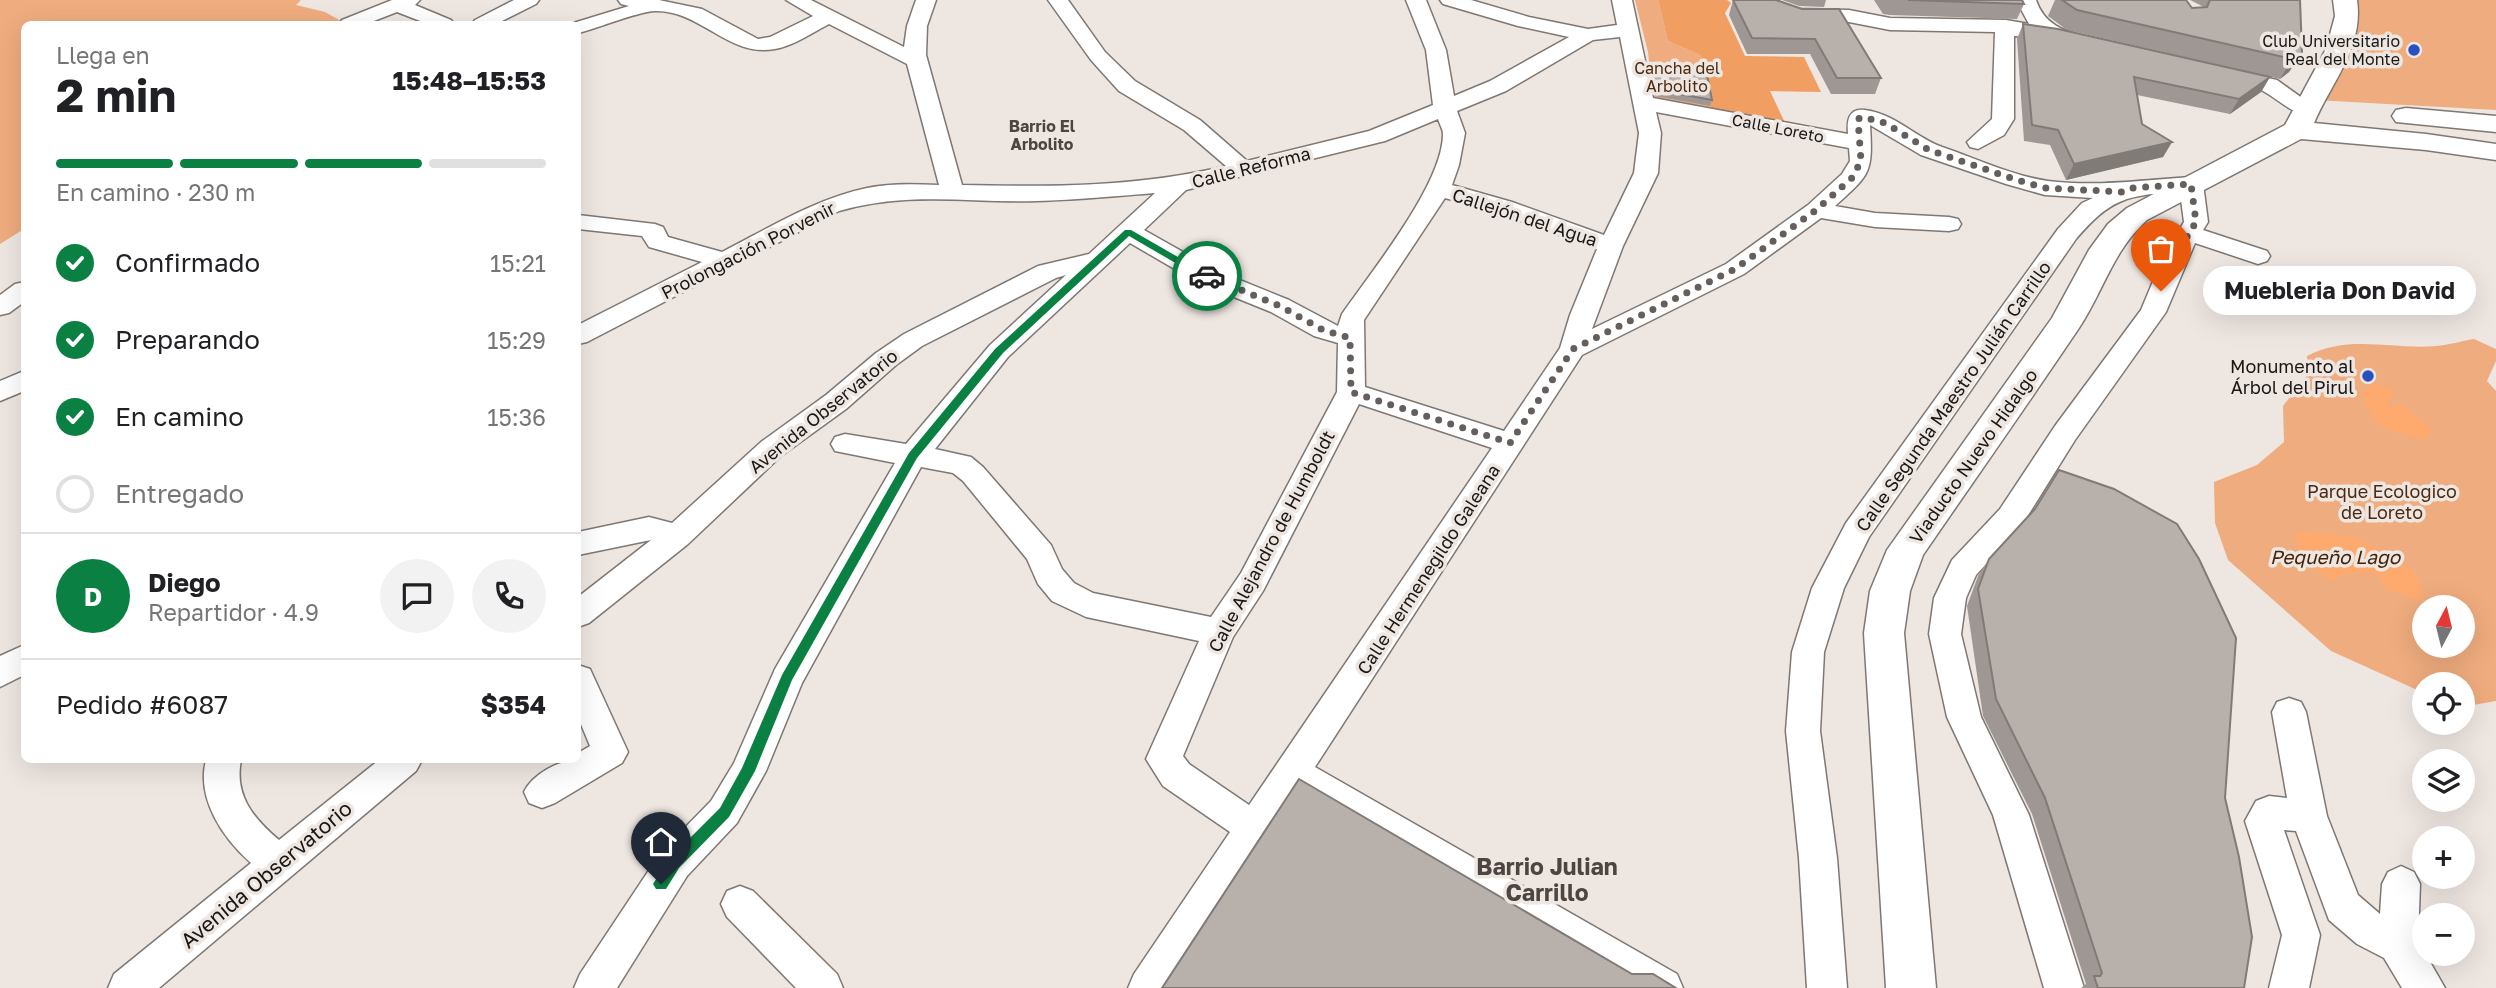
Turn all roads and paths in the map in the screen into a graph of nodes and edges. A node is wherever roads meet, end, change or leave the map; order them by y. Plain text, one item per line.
1 (529, 0) edge
2 (628, 0) edge
3 (796, 0) edge
4 (926, 0) edge
5 (1058, 0) edge
6 (1416, 0) edge
7 (1450, 0) edge
8 (1527, 0) edge
9 (1622, 0) edge
10 (1755, 0) edge
11 (2026, 0) edge
12 (2345, 0) edge
13 (404, 2) edge
14 (659, 3) edge
15 (828, 17) junction
16 (356, 21) edge
17 (439, 21) edge
18 (488, 21) edge
19 (1525, 22) junction
20 (581, 26) edge
21 (1630, 30) junction
22 (2027, 30) junction
23 (1588, 35) junction
24 (2059, 37) junction
25 (2098, 46) edge
26 (913, 58) junction
27 (2203, 70) edge
28 (1645, 103) junction
29 (1444, 109) junction
30 (2301, 119) junction
31 (2496, 124) edge
32 (1978, 142) dead end
33 (1859, 143) junction
34 (2496, 152) edge
35 (1244, 170) junction
36 (2191, 184) junction
37 (1178, 185) junction
38 (1439, 189) junction
39 (952, 191) junction
40 (2123, 192) junction
41 (1816, 210) junction
42 (581, 222) edge
43 (1949, 224) dead end
44 (1128, 232) junction
45 (2189, 233) junction
46 (1611, 246) junction
47 (2258, 256) dead end
48 (1100, 258) junction
49 (726, 261) junction
50 (21, 292) edge
51 (0, 307) edge
52 (581, 334) edge
53 (1350, 338) junction
54 (1573, 349) junction
55 (21, 382) edge
56 (0, 392) edge
57 (1351, 392) junction
58 (1510, 443) junction
59 (845, 444) dead end
60 (913, 456) junction
61 (677, 536) junction
62 (581, 542) edge
63 (581, 612) edge
64 (1219, 632) junction
65 (21, 660) edge
66 (0, 673) edge
67 (581, 686) edge
68 (2289, 712) dead end
69 (224, 763) edge
70 (400, 763) edge
71 (1293, 773) junction
72 (542, 792) dead end
73 (2309, 816) junction
74 (1254, 828) junction
75 (279, 865) junction
76 (2401, 884) dead end
77 (740, 904) dead end
78 (2398, 945) junction
79 (128, 988) edge
80 (594, 988) edge
81 (823, 988) edge
82 (1148, 988) edge
83 (1664, 988) edge
84 (1827, 988) edge
85 (1911, 988) edge
86 (2064, 988) edge
87 (2289, 988) edge
88 (2425, 988) edge

1 - 18 street
2 - 14 street
3 - 15 street
4 - 26 street
5 - 35 street
6 - 29 street, Calle Alejandro de Humboldt
7 - 19 street
8 - 19 street
9 - 21 street, Calle Hermenegildo Galeana
10 - 22 street
11 - 24 street
12 - 30 main road
13 - 16 street
13 - 17 street
14 - 15 street
14 - 20 street
15 - 26 street
19 - 23 street
21 - 23 street, Calle Reforma
21 - 28 street, Calle Hermenegildo Galeana
22 - 24 street
22 - 32 street
23 - 29 street, Calle Reforma
24 - 25 street
26 - 39 street
27 - 30 street
28 - 33 street, Calle Loreto
28 - 46 street, Calle Hermenegildo Galeana
29 - 35 street, Calle Reforma
29 - 38 street, Calle Alejandro de Humboldt
30 - 31 main road
30 - 34 main road
30 - 36 main road, Viaducto Nuevo Hidalgo
33 - 40 street
33 - 41 street
35 - 37 street, Calle Reforma
36 - 40 street, Calle Segunda Maestro Julián Carrillo
36 - 45 street
36 - 85 main road, Viaducto Nuevo Hidalgo
37 - 39 street, Prolongación Porvenir
37 - 44 street, Calle Reforma
38 - 46 street, Callejón del Agua
38 - 53 street, Calle Alejandro de Humboldt
39 - 49 street, Prolongación Porvenir
40 - 84 street, Calle Segunda Maestro Julián Carrillo
41 - 43 street
41 - 54 street
42 - 49 street
44 - 48 street, Calle Reforma
44 - 53 street
45 - 47 street
45 - 86 street
46 - 54 street, Calle Hermenegildo Galeana
48 - 60 street, Calle Reforma
48 - 61 street, Avenida Observatorio
49 - 52 street, Prolongación Porvenir
50 - 51 street
53 - 57 street, Calle Alejandro de Humboldt
54 - 58 street, Calle Hermenegildo Galeana
55 - 56 street
57 - 58 street
57 - 64 street, Calle Alejandro de Humboldt
58 - 71 street, Calle Hermenegildo Galeana
59 - 60 street
60 - 64 street
60 - 80 street, Calle Reforma
61 - 62 street
61 - 63 street, Avenida Observatorio
64 - 74 street, Calle Alejandro de Humboldt
65 - 66 street
67 - 72 street
68 - 73 street
69 - 75 street
70 - 75 street, Avenida Observatorio
71 - 74 street, Calle Hermenegildo Galeana
71 - 83 street
73 - 78 street
73 - 87 street
74 - 82 street, Calle Hermenegildo Galeana
75 - 79 street, Avenida Observatorio
76 - 78 street
77 - 81 street
78 - 88 street

